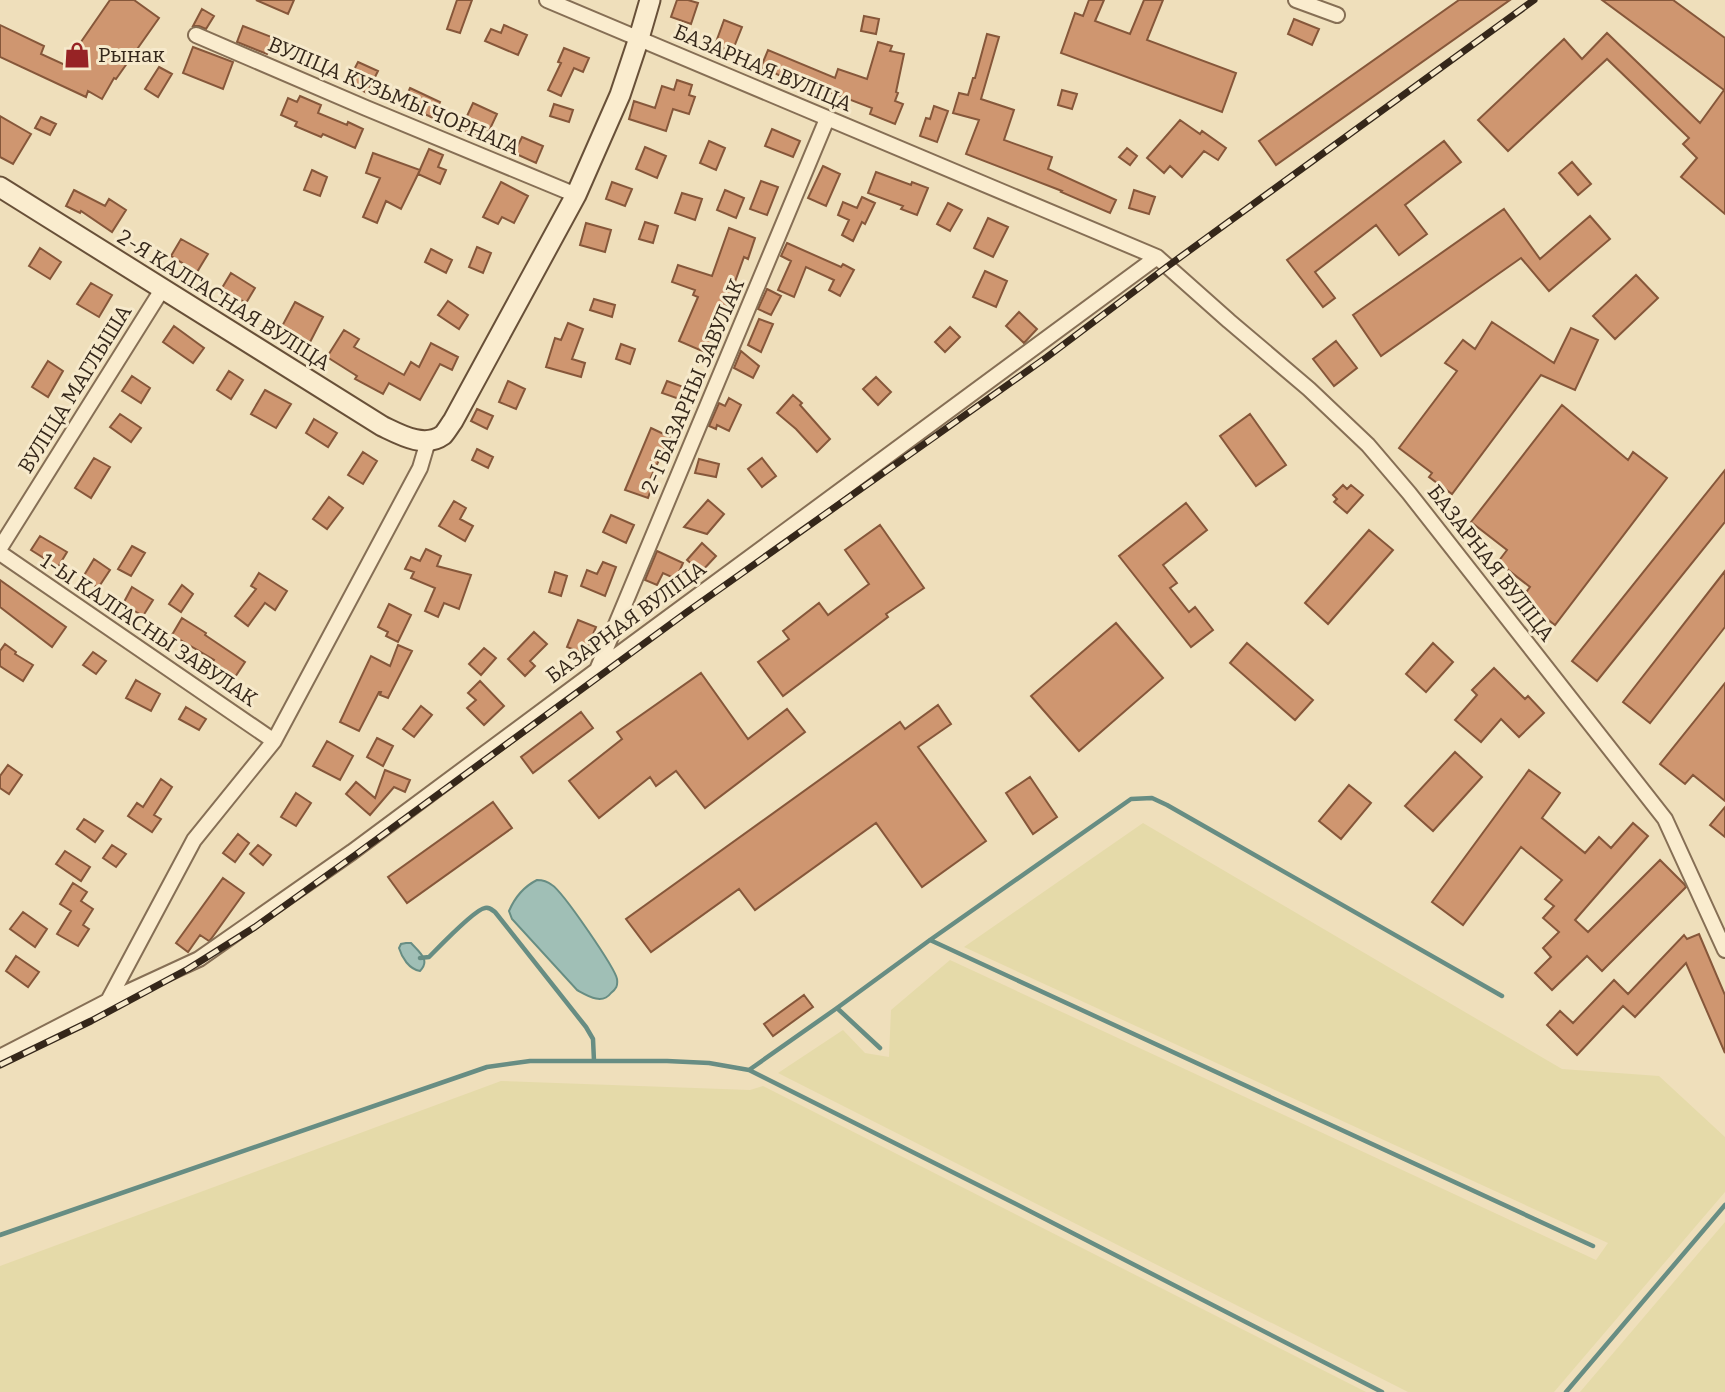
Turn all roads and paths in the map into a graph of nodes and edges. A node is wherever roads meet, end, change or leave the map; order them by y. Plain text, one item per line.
1 (547, 0) edge
2 (650, 0) edge
3 (1296, 0) edge
4 (1337, 15) dead end
5 (196, 35) dead end
6 (639, 38) junction
7 (827, 119) junction
8 (0, 187) edge
9 (576, 195) junction
10 (1157, 257) junction
11 (163, 288) junction
12 (428, 441) junction
13 (0, 551) edge
14 (597, 670) junction
15 (274, 741) junction
16 (1725, 950) edge
17 (108, 1001) junction
18 (0, 1057) edge

1 - 6 street, БАЗАРНАЯ ВУЛІЦА
2 - 6 street
3 - 4 street
5 - 9 street, ВУЛІЦА КУЗЬМЫ ЧОРНАГА
6 - 7 street, БАЗАРНАЯ ВУЛІЦА
6 - 9 street
7 - 10 street, БАЗАРНАЯ ВУЛІЦА
7 - 14 street, 2-І БАЗАРНЫ ЗАВУЛАК
8 - 11 street, 2-Я КАЛГАСНАЯ ВУЛІЦА
9 - 12 street
10 - 14 street, БАЗАРНАЯ ВУЛІЦА
10 - 16 street, БАЗАРНАЯ ВУЛІЦА
11 - 12 street, 2-Я КАЛГАСНАЯ ВУЛІЦА
11 - 13 street, ВУЛІЦА МАГЛЫША
12 - 15 street
13 - 15 street, 1-Ы КАЛГАСНЫ ЗАВУЛАК
14 - 17 street, БАЗАРНАЯ ВУЛІЦА
15 - 17 street
17 - 18 street, БАЗАРНАЯ ВУЛІЦА

